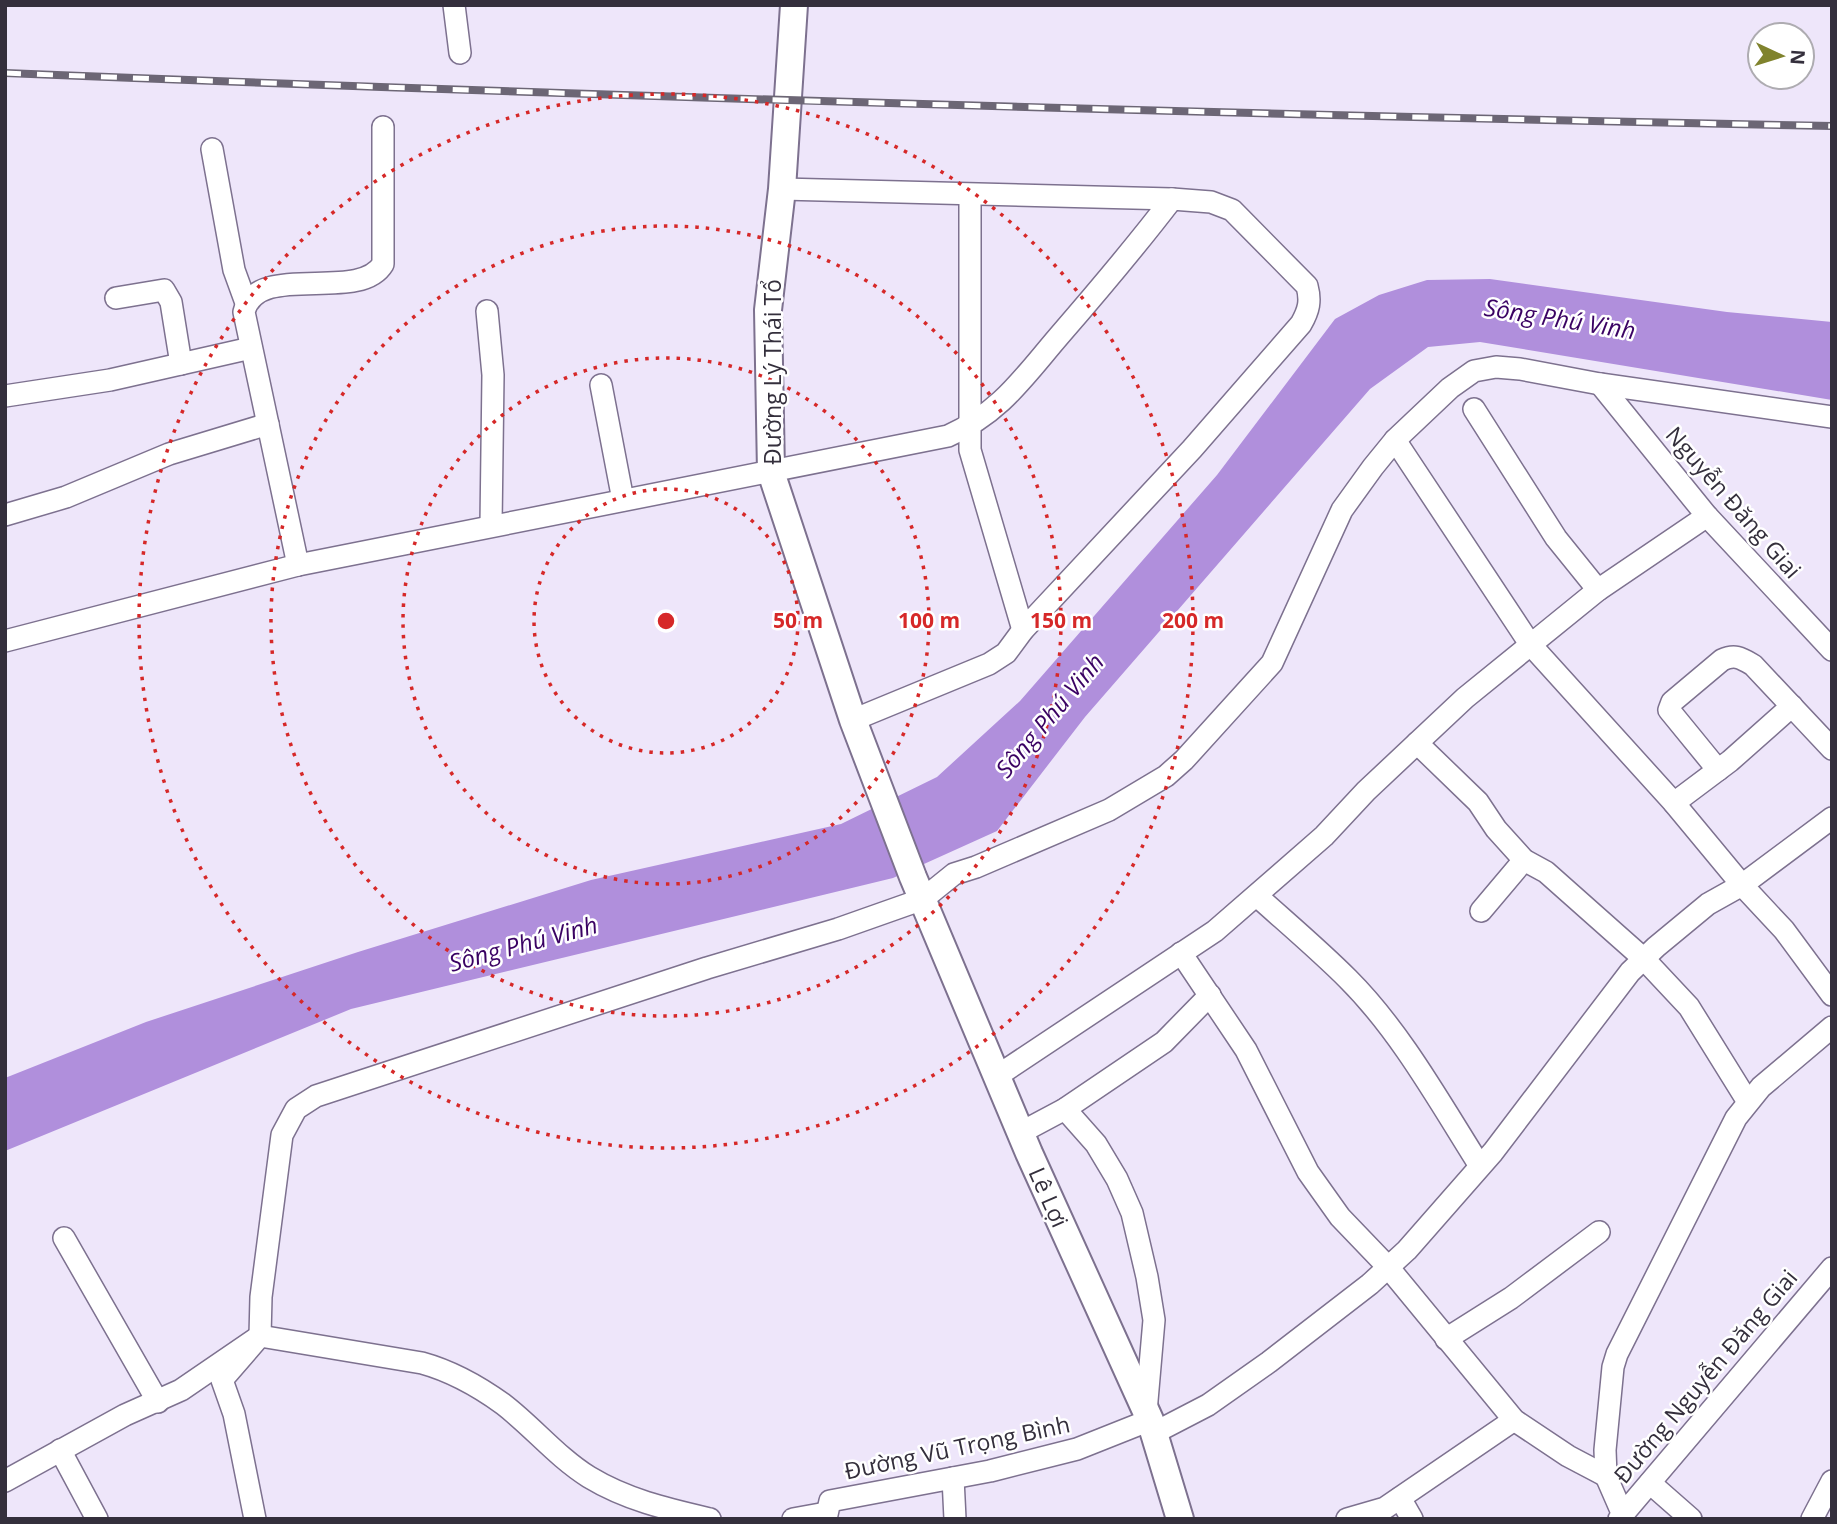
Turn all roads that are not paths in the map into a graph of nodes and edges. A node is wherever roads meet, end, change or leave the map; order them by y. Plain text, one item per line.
1 (454, 5) edge
2 (794, 5) edge
3 (460, 53) dead end
4 (383, 127) dead end
5 (212, 149) dead end
6 (782, 189) junction
7 (970, 195) junction
8 (1172, 199) junction
9 (116, 298) dead end
10 (246, 303) junction
11 (487, 311) dead end
12 (251, 348) junction
13 (181, 364) junction
14 (1600, 384) junction
15 (601, 385) dead end
16 (5, 396) edge
17 (1474, 409) dead end
18 (1832, 417) edge
19 (268, 424) junction
20 (969, 426) junction
21 (1395, 440) junction
22 (771, 472) junction
23 (622, 500) junction
24 (5, 514) edge
25 (1707, 516) junction
26 (491, 525) junction
27 (299, 565) junction
28 (1598, 590) junction
29 (1023, 630) junction
30 (5, 641) edge
31 (1530, 644) junction
32 (1832, 650) edge
33 (1792, 706) junction
34 (853, 720) junction
35 (1417, 743) junction
36 (1832, 749) edge
37 (1718, 770) junction
38 (1674, 803) junction
39 (1832, 818) edge
40 (1524, 860) junction
41 (1742, 885) junction
42 (918, 888) junction
43 (1257, 896) junction
44 (1481, 911) dead end
45 (1181, 953) junction
46 (1644, 959) junction
47 (1210, 995) junction
48 (1832, 995) edge
49 (1831, 1029) edge
50 (997, 1076) junction
51 (1748, 1101) junction
52 (1065, 1109) junction
53 (1020, 1133) junction
54 (1480, 1166) junction
55 (1600, 1232) dead end
56 (64, 1238) dead end
57 (1388, 1267) junction
58 (1832, 1268) edge
59 (260, 1336) junction
60 (1446, 1339) junction
61 (158, 1402) junction
62 (1514, 1420) junction
63 (1150, 1422) junction
64 (60, 1450) junction
65 (1606, 1476) junction
66 (953, 1478) junction
67 (5, 1481) edge
68 (1832, 1481) edge
69 (1650, 1483) junction
70 (1400, 1498) junction
71 (658, 1513) edge
72 (826, 1516) edge
73 (1621, 1517) edge
74 (97, 1519) edge
75 (254, 1519) edge
76 (710, 1519) edge
77 (793, 1519) edge
78 (956, 1519) edge
79 (1180, 1519) edge
80 (1348, 1519) edge
81 (1412, 1519) edge
82 (1691, 1519) edge
83 (1812, 1519) edge

1 - 3 street
2 - 6 main road, Đường Lý Thái Tổ
4 - 10 street
5 - 10 street
6 - 7 street
6 - 22 main road, Đường Lý Thái Tổ
7 - 8 street
7 - 20 street
8 - 20 street
8 - 29 street
9 - 13 street
10 - 12 street
11 - 26 street
12 - 13 street
12 - 19 street
13 - 16 street
14 - 18 street
14 - 21 street
14 - 25 street, Nguyễn Đăng Giai
15 - 23 street
17 - 28 street
19 - 24 street
19 - 27 street
20 - 22 street
20 - 29 street
21 - 31 street
21 - 42 street
22 - 23 street
22 - 34 main road, Đường Lý Thái Tổ
23 - 26 street
25 - 28 street
25 - 32 street, Nguyễn Đăng Giai
26 - 27 street
27 - 30 street
28 - 31 street
29 - 34 street
31 - 35 street
31 - 38 street
33 - 36 street
33 - 37 street
33 - 37 street
34 - 42 main road, Đường Lý Thái Tổ
35 - 40 street
35 - 43 street
37 - 38 street
38 - 41 street
39 - 41 street, Đường Vũ Trọng Bình
40 - 44 street
40 - 46 street
41 - 46 street, Đường Vũ Trọng Bình
41 - 48 street
42 - 50 main road, Lê Lợi
42 - 59 street
43 - 45 street
43 - 54 street
45 - 47 street
45 - 50 street
46 - 51 street
46 - 54 street, Đường Vũ Trọng Bình
47 - 52 street
47 - 57 street
49 - 51 street
50 - 53 main road, Lê Lợi
51 - 65 street
52 - 53 street
52 - 63 street
53 - 63 main road, Lê Lợi
54 - 57 street, Đường Vũ Trọng Bình
55 - 60 street
56 - 61 street
57 - 60 street
57 - 63 street, Đường Vũ Trọng Bình
58 - 69 street, Đường Nguyễn Đăng Giai
59 - 61 street
59 - 71 street
59 - 75 street
60 - 62 street
61 - 64 street
62 - 65 street
62 - 70 street
63 - 66 street, Đường Vũ Trọng Bình
63 - 79 main road, Lê Lợi
64 - 67 street
64 - 74 street
65 - 73 street
66 - 72 street, Đường Vũ Trọng Bình
66 - 78 street
68 - 83 street
69 - 73 street, Đường Nguyễn Đăng Giai
69 - 82 street
70 - 80 street
70 - 81 street
71 - 76 street
72 - 77 street

